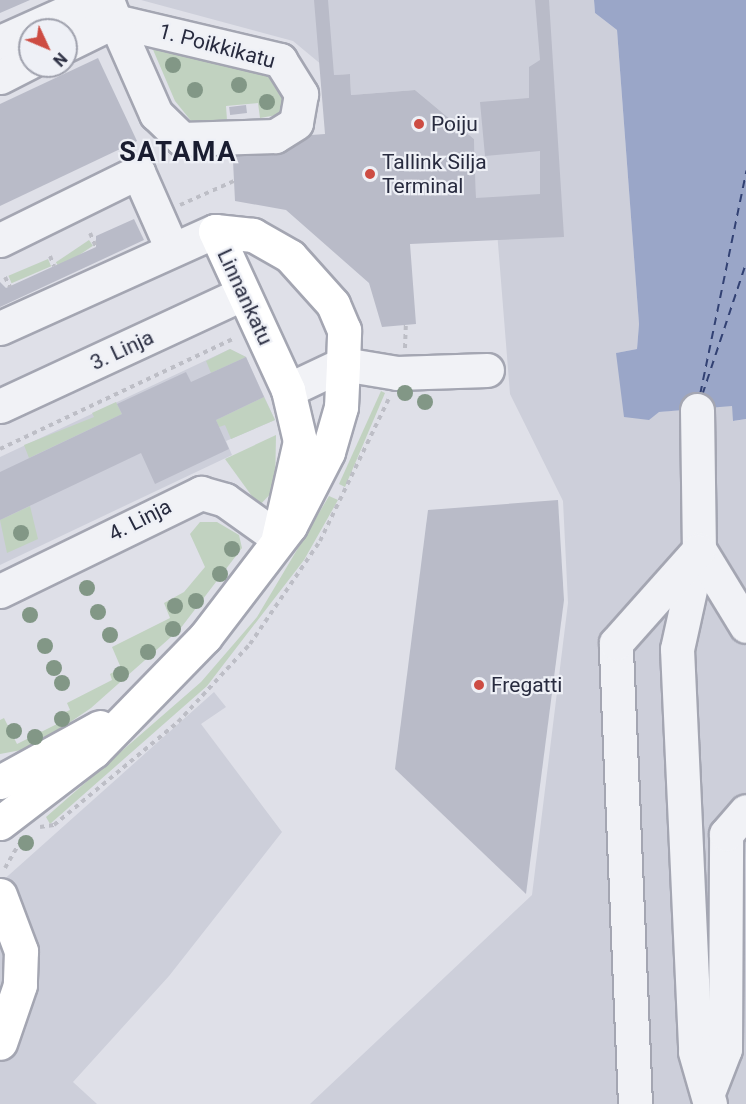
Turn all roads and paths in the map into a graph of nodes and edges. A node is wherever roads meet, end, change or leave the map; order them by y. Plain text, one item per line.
1 (111, 10) edge
2 (78, 36) edge
3 (0, 42) edge
4 (18, 68) edge
5 (0, 76) edge
6 (234, 181) dead end
7 (180, 205) dead end
8 (215, 231) junction
9 (90, 233) dead end
10 (0, 240) edge
11 (96, 247) dead end
12 (172, 249) junction
13 (50, 256) dead end
14 (54, 266) dead end
15 (5, 277) dead end
16 (10, 287) dead end
17 (243, 293) junction
18 (0, 328) edge
19 (239, 336) dead end
20 (343, 364) junction
21 (487, 370) dead end
22 (288, 390) junction
23 (0, 406) edge
24 (697, 410) dead end
25 (0, 449) edge
26 (278, 538) junction
27 (699, 549) junction
28 (0, 591) edge
29 (746, 626) edge
30 (117, 722) junction
31 (0, 782) edge
32 (746, 811) edge
33 (0, 824) edge
34 (0, 895) edge
35 (0, 1043) edge
36 (710, 1097) edge
37 (635, 1104) edge

1 - 1 street, 1. Poikkikatu
1 - 2 street
1 - 3 street, 1. Poikkikatu
4 - 5 street
6 - 7 path
8 - 12 street
8 - 17 main road, Linnankatu
8 - 20 main road, Linnankatu
9 - 11 path
10 - 12 street
12 - 18 street
13 - 14 path
15 - 16 path
17 - 22 main road, Linnankatu
17 - 23 street, 3. Linja
19 - 25 path
20 - 21 street
20 - 22 street
20 - 26 main road, Linnankatu
22 - 26 main road, Linnankatu
24 - 27 street
26 - 28 street, 4. Linja
26 - 30 main road, Linnankatu
27 - 29 street
27 - 36 street
27 - 37 street
30 - 31 main road, Linnankatu
30 - 33 main road, Linnankatu
32 - 36 street
34 - 35 main road

